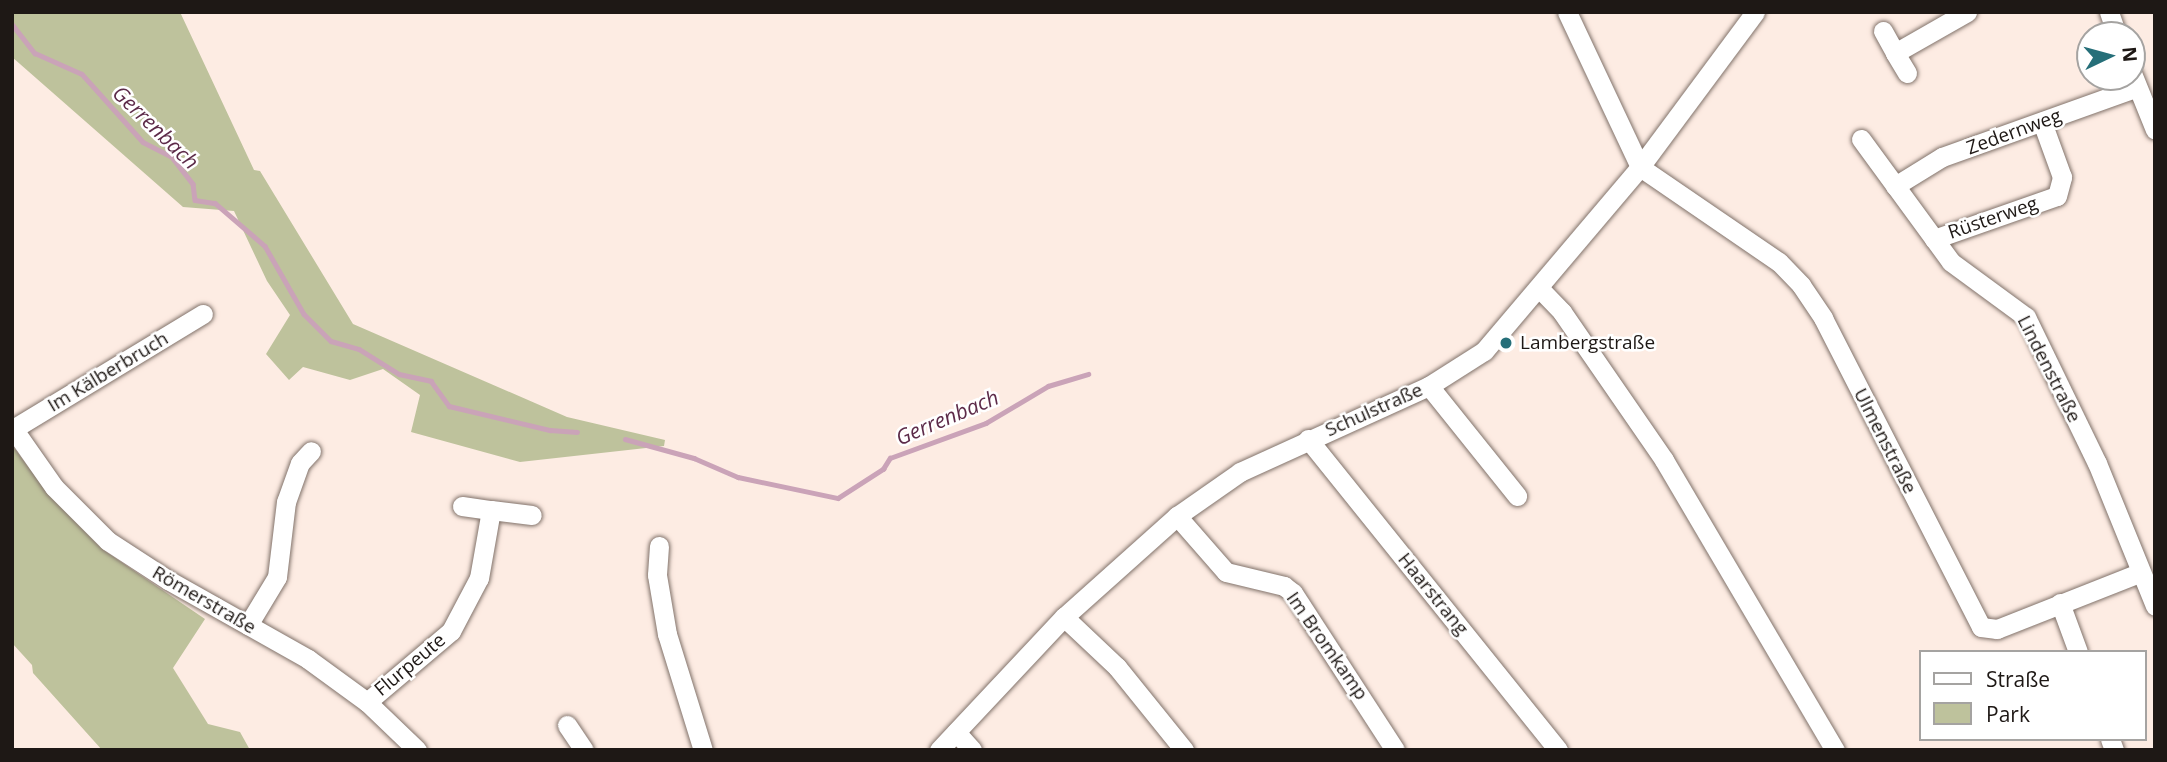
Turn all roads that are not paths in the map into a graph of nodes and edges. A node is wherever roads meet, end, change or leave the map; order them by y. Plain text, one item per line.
1 (1567, 12) edge
2 (1755, 12) edge
3 (1967, 12) edge
4 (1883, 31) dead end
5 (1895, 53) junction
6 (1907, 73) dead end
7 (2111, 91) edge
8 (2139, 91) edge
9 (2042, 122) junction
10 (2155, 130) edge
11 (1860, 139) dead end
12 (1640, 166) junction
13 (1895, 186) junction
14 (1934, 239) junction
15 (1540, 289) junction
16 (203, 314) dead end
17 (1429, 386) junction
18 (13, 428) edge
19 (1308, 439) junction
20 (311, 451) dead end
21 (1517, 496) dead end
22 (462, 506) dead end
23 (491, 510) junction
24 (532, 515) dead end
25 (1177, 516) junction
26 (659, 546) dead end
27 (2139, 573) junction
28 (2060, 603) junction
29 (2155, 606) edge
30 (1064, 617) junction
31 (248, 625) junction
32 (2077, 650) edge
33 (367, 702) junction
34 (567, 725) dead end
35 (956, 732) junction
36 (417, 750) edge
37 (584, 750) edge
38 (703, 750) edge
39 (939, 750) edge
40 (972, 750) edge
41 (1184, 750) edge
42 (1395, 750) edge
43 (1558, 750) edge
44 (1835, 750) edge

1 - 12 street
2 - 12 street, Schulstraße
3 - 5 street
4 - 5 street
5 - 6 street
7 - 9 street, Zedernweg
8 - 10 street
9 - 13 street, Zedernweg
9 - 14 street, Rüsterweg
11 - 13 street, Lindenstraße
12 - 15 street, Schulstraße
12 - 28 street, Ulmenstraße
13 - 14 street, Lindenstraße
14 - 27 street, Lindenstraße
15 - 17 street, Schulstraße
15 - 44 street
16 - 18 street, Im Kälberbruch
17 - 19 street, Schulstraße
17 - 21 street
18 - 31 street, Römerstraße
19 - 25 street, Schulstraße
19 - 43 street, Haarstrang
20 - 31 street
22 - 23 street
23 - 24 street
23 - 33 street, Flurpeute
25 - 30 street, Schulstraße
25 - 42 street, Im Bromkamp
26 - 38 street
27 - 28 street, Ulmenstraße
27 - 29 street, Lindenstraße
28 - 32 street
30 - 35 street, Schulstraße
30 - 41 street
31 - 33 street, Römerstraße
33 - 36 street, Römerstraße
34 - 37 street
35 - 39 street, Schulstraße
35 - 40 street

